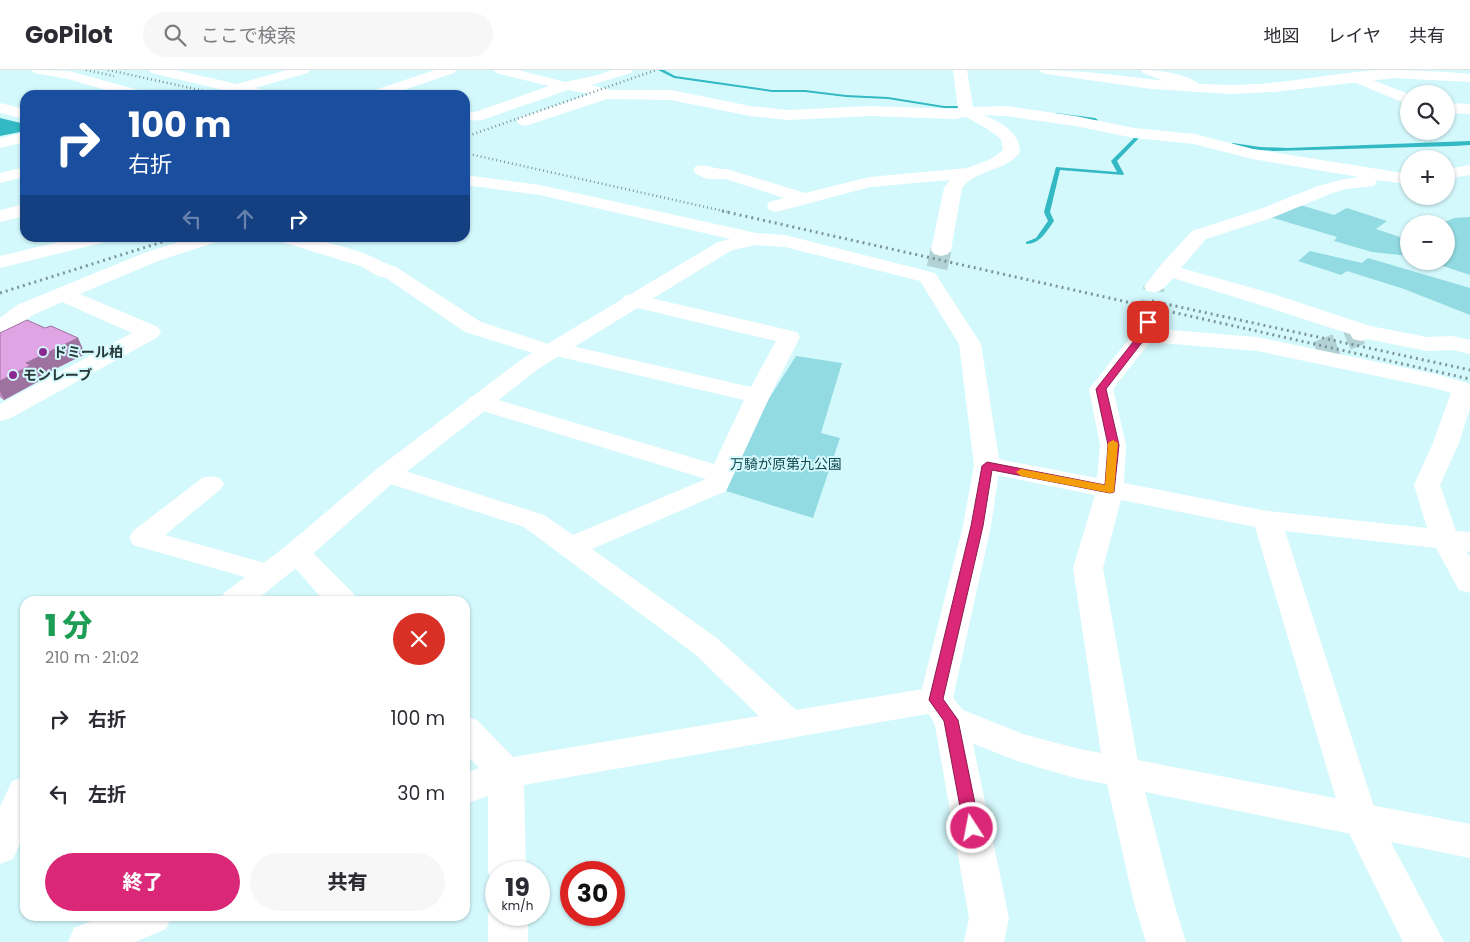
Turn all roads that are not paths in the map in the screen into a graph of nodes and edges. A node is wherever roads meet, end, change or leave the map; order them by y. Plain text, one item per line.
1 (39, 70) edge
2 (156, 70) edge
3 (303, 70) edge
4 (449, 70) edge
5 (501, 70) edge
6 (626, 70) edge
7 (960, 70) edge
8 (1047, 70) edge
9 (1148, 70) edge
10 (1354, 78) junction
11 (1470, 78) edge
12 (537, 80) junction
13 (569, 86) junction
14 (1196, 88) junction
15 (235, 89) junction
16 (123, 90) edge
17 (240, 90) edge
18 (389, 90) edge
19 (606, 94) junction
20 (1400, 96) edge
21 (470, 105) edge
22 (0, 108) edge
23 (966, 108) junction
24 (1455, 108) edge
25 (1470, 109) edge
26 (20, 113) edge
27 (470, 116) edge
28 (525, 121) dead end
29 (20, 138) edge
30 (0, 143) edge
31 (702, 170) dead end
32 (20, 173) edge
33 (970, 173) junction
34 (1470, 173) edge
35 (1455, 174) edge
36 (0, 178) edge
37 (1400, 178) edge
38 (1400, 180) edge
39 (470, 181) edge
40 (802, 198) junction
41 (776, 206) dead end
42 (20, 211) edge
43 (0, 216) edge
44 (756, 239) junction
45 (82, 242) edge
46 (198, 242) edge
47 (302, 242) edge
48 (0, 262) edge
49 (936, 265) junction
50 (1167, 270) junction
51 (1154, 287) tunnel mouth
52 (63, 295) junction
53 (633, 300) junction
54 (25, 310) junction
55 (0, 318) edge
56 (0, 328) edge
57 (1470, 347) edge
58 (552, 350) junction
59 (758, 396) junction
60 (479, 402) junction
61 (0, 414) edge
62 (1458, 445) edge
63 (987, 466) junction
64 (387, 474) junction
65 (722, 475) junction
66 (211, 484) dead end
67 (1110, 490) junction
68 (1267, 520) junction
69 (1457, 541) edge
70 (570, 547) junction
71 (296, 553) junction
72 (269, 574) junction
73 (1470, 583) edge
74 (241, 596) edge
75 (337, 596) edge
76 (944, 710) junction
77 (790, 725) junction
78 (470, 735) edge
79 (506, 773) junction
80 (1122, 774) junction
81 (470, 787) edge
82 (20, 803) edge
83 (1360, 819) junction
84 (1470, 841) edge
85 (0, 847) edge
86 (507, 861) edge
87 (140, 921) edge
88 (508, 926) edge
89 (88, 942) edge
90 (508, 942) edge
91 (984, 942) edge
92 (1166, 942) edge
93 (1424, 942) edge

1 - 16 street
2 - 15 street
3 - 15 street
4 - 18 street
5 - 12 street
6 - 13 street
7 - 23 street
8 - 14 street
9 - 14 street
10 - 11 street
10 - 14 street
10 - 20 street
12 - 13 street
12 - 21 street
13 - 19 street
13 - 27 street
15 - 17 street
19 - 23 street
19 - 28 street
22 - 26 street
23 - 33 street
23 - 37 street
24 - 25 street
29 - 30 street
31 - 40 street
32 - 36 street
33 - 40 street
33 - 49 street
34 - 35 street
38 - 50 street
39 - 44 street
40 - 41 street
42 - 43 street
44 - 49 street
44 - 53 street
45 - 48 street
46 - 52 street
47 - 58 street
49 - 63 street
50 - 51 street
50 - 57 street
52 - 54 street
52 - 61 street
53 - 58 street
53 - 59 street
54 - 55 street
54 - 56 street
58 - 59 street
58 - 60 street
59 - 65 street
60 - 64 street
60 - 65 street
62 - 67 street
62 - 69 street
63 - 67 street
63 - 76 street
64 - 70 street
64 - 71 street
65 - 70 street
66 - 72 street
67 - 68 street
67 - 80 street
68 - 69 street
68 - 83 street
69 - 73 street
70 - 77 street
71 - 72 street
71 - 75 street
72 - 74 street
76 - 77 street
76 - 80 street
76 - 91 street
77 - 79 street
78 - 79 street
79 - 81 street
79 - 86 street
80 - 83 street
80 - 92 street
82 - 85 street
83 - 84 street
83 - 93 street
87 - 89 street
88 - 90 street

